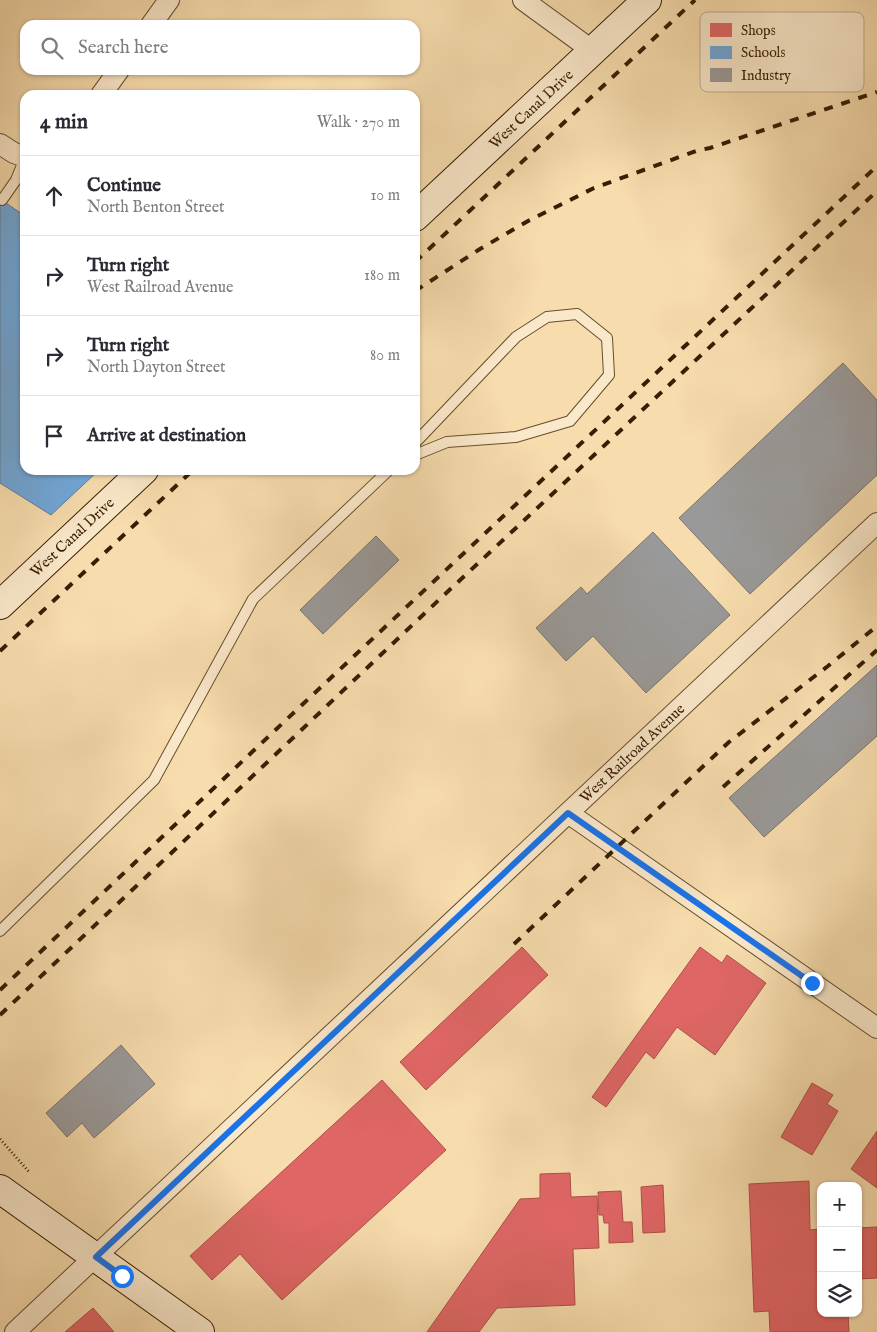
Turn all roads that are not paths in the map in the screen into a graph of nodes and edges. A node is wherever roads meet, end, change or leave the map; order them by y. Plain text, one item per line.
1 (168, 0) edge
2 (523, 0) edge
3 (646, 0) edge
4 (154, 20) edge
5 (593, 51) junction
6 (115, 75) edge
7 (105, 90) edge
8 (0, 144) edge
9 (20, 156) edge
10 (20, 170) edge
11 (2, 200) dead end
12 (420, 212) edge
13 (420, 438) edge
14 (420, 454) edge
15 (139, 475) edge
16 (384, 475) edge
17 (877, 523) edge
18 (0, 605) edge
19 (568, 813) junction
20 (0, 931) edge
21 (877, 1028) edge
22 (0, 1189) edge
23 (96, 1257) junction
24 (16, 1332) edge
25 (200, 1332) edge

1 - 4 street
2 - 5 street
3 - 5 street, West Canal Drive
5 - 12 street, West Canal Drive
6 - 7 street
8 - 9 street
10 - 11 lane
13 - 14 lane
15 - 18 street, West Canal Drive
16 - 20 lane
17 - 19 street, West Railroad Avenue
19 - 21 street
19 - 23 street, West Railroad Avenue
22 - 23 street
23 - 24 street, West Railroad Avenue
23 - 25 street

